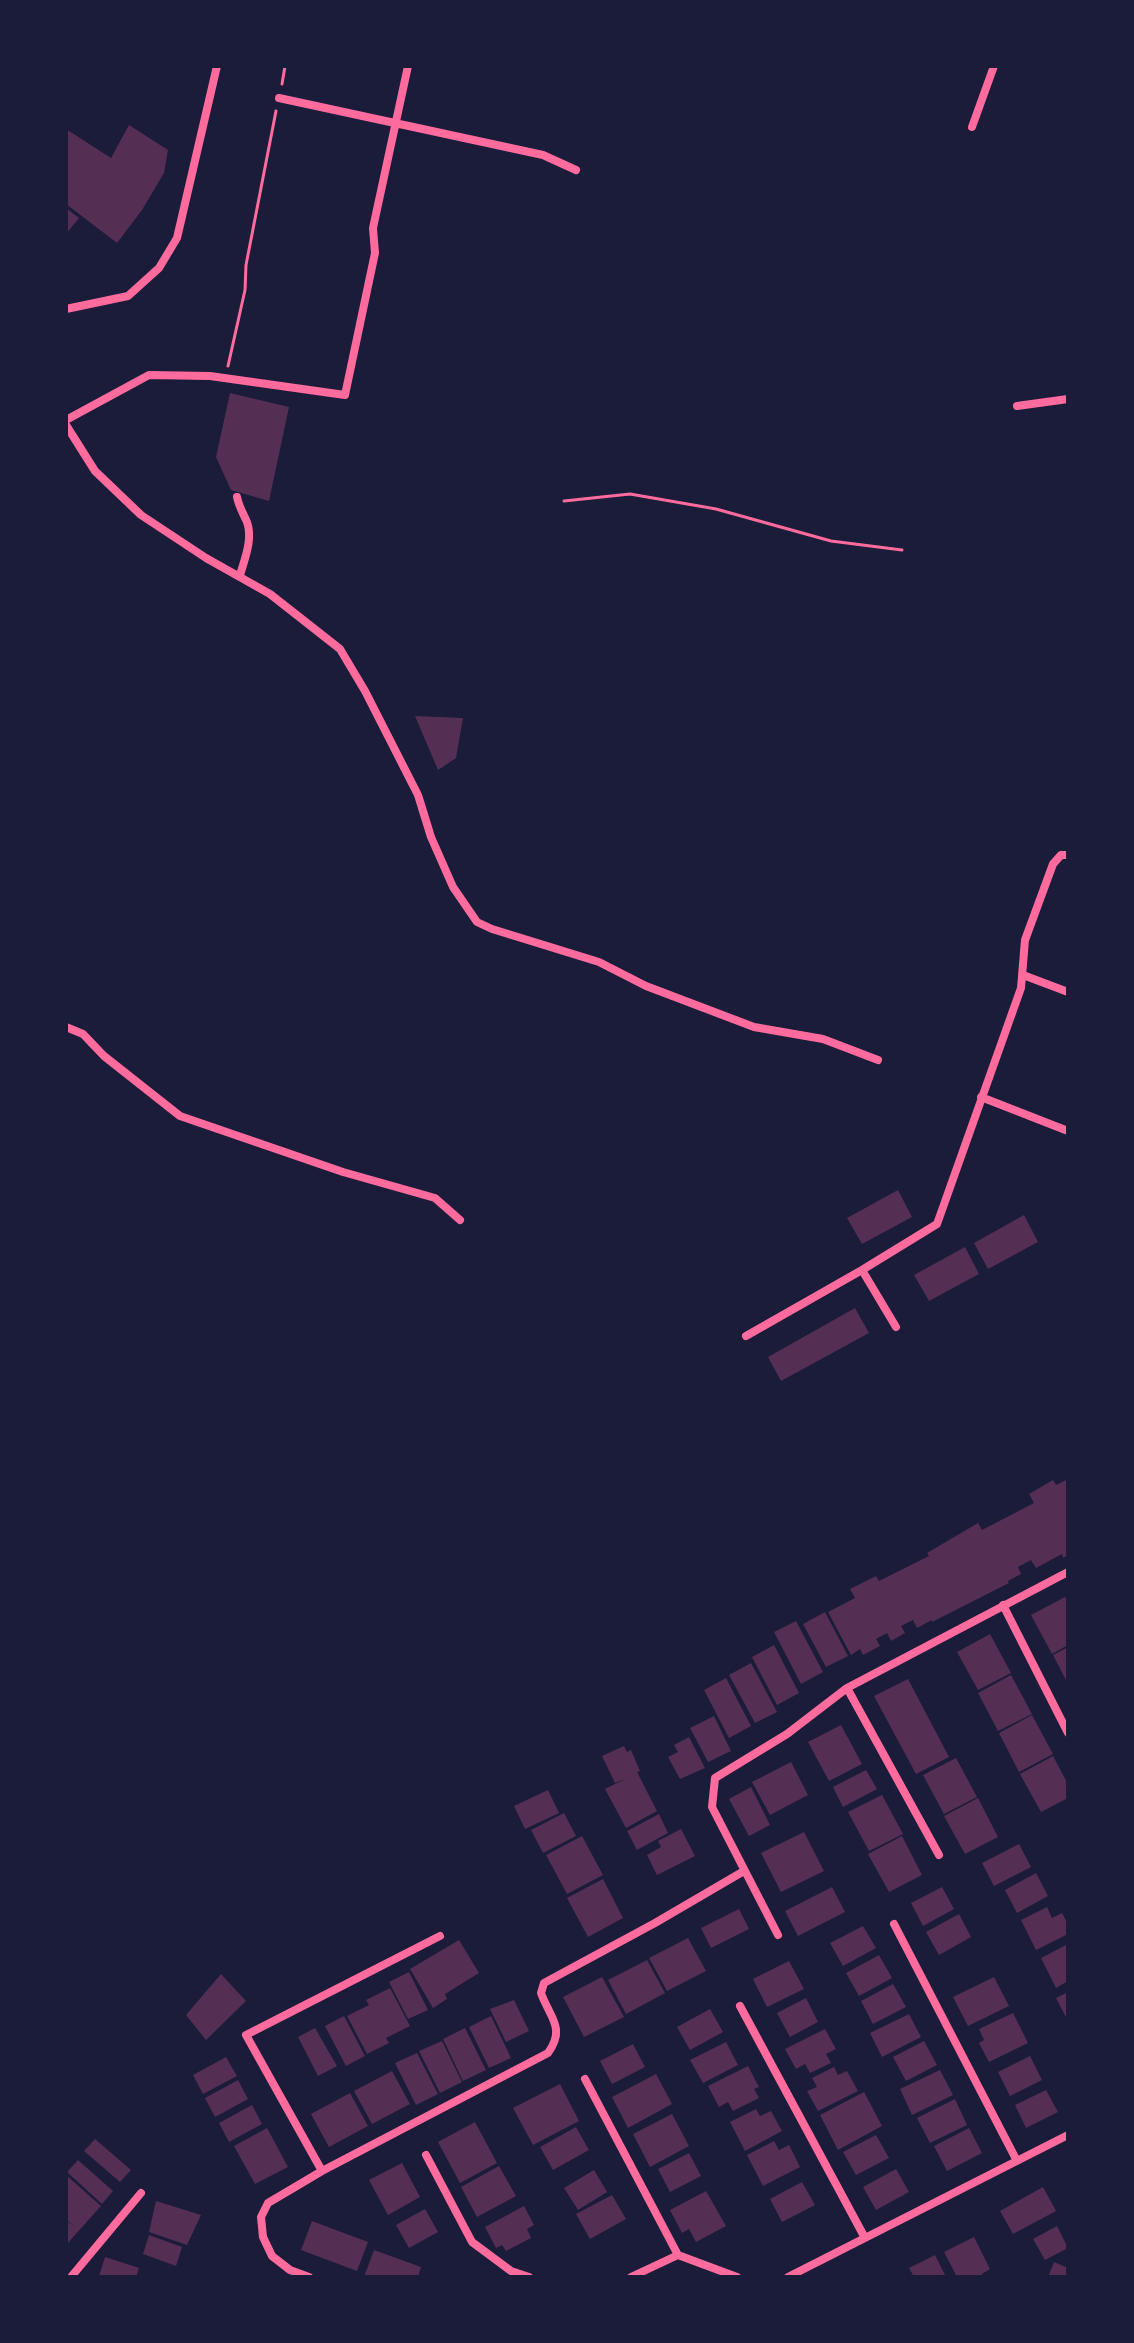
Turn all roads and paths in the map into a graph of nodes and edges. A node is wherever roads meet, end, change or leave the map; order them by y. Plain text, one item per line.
1 (217, 66) edge
2 (285, 66) edge
3 (408, 66) edge
4 (994, 66) edge
5 (279, 98) junction
6 (396, 123) junction
7 (972, 127) dead end
8 (576, 170) dead end
9 (66, 309) edge
10 (226, 378) junction
11 (1068, 399) edge
12 (1017, 406) dead end
13 (66, 422) edge
14 (237, 497) dead end
15 (564, 501) dead end
16 (902, 550) dead end
17 (240, 575) junction
18 (1068, 855) edge
19 (1023, 975) junction
20 (1068, 992) edge
21 (66, 1027) edge
22 (878, 1060) dead end
23 (981, 1097) junction
24 (1068, 1131) edge
25 (460, 1220) dead end
26 (862, 1270) junction
27 (896, 1327) dead end
28 (746, 1336) dead end
29 (1068, 1572) edge
30 (1003, 1605) junction
31 (847, 1688) junction
32 (1068, 1733) edge
33 (939, 1855) dead end
34 (744, 1871) junction
35 (894, 1924) dead end
36 (778, 1935) dead end
37 (440, 1936) dead end
38 (740, 2006) dead end
39 (585, 2079) dead end
40 (1068, 2135) edge
41 (426, 2155) dead end
42 (1017, 2161) junction
43 (322, 2171) junction
44 (141, 2193) dead end
45 (865, 2238) junction
46 (678, 2255) junction
47 (799, 2274) edge
48 (71, 2277) edge
49 (309, 2277) edge
50 (529, 2277) edge
51 (631, 2277) edge
52 (737, 2277) edge
53 (788, 2277) edge

1 - 9 street
2 - 5 path
3 - 6 street
4 - 7 street
5 - 6 street
5 - 10 path
6 - 8 street
6 - 10 street
10 - 13 street
11 - 12 street
13 - 17 street
14 - 17 street
15 - 16 path
17 - 22 street
18 - 19 street
19 - 20 street
19 - 23 street
21 - 25 street
23 - 24 street
23 - 26 street
26 - 27 street
26 - 28 street
29 - 30 street
30 - 31 street
30 - 32 street
31 - 33 street
31 - 34 street
34 - 36 street
34 - 43 street
35 - 42 street
37 - 43 street
38 - 45 street
39 - 46 street
40 - 42 street
41 - 50 street
42 - 45 street
43 - 49 street
44 - 48 street
45 - 47 street
46 - 51 street
46 - 52 street
47 - 53 street

